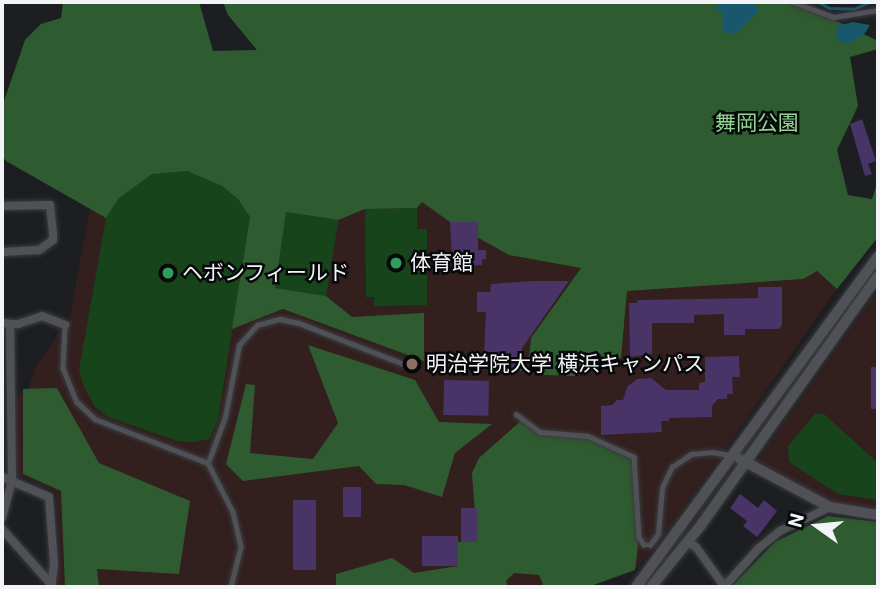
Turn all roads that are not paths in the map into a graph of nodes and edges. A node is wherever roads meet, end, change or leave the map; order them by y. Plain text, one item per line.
1 (793, 2) edge
2 (878, 10) edge
3 (2, 206) edge
4 (2, 252) edge
5 (878, 256) edge
6 (878, 276) edge
7 (6, 323) edge
8 (65, 325) joint
9 (409, 366) dead end
10 (516, 414) dead end
11 (739, 459) junction
12 (208, 463) junction
13 (2, 477) edge
14 (12, 480) junction
15 (830, 507) junction
16 (878, 515) edge
17 (2, 518) edge
18 (2, 529) edge
19 (688, 541) junction
20 (51, 586) edge
21 (230, 587) edge
22 (636, 587) edge
23 (651, 587) edge
24 (724, 587) edge

1 - 2 lane
3 - 4 street
5 - 11 street
6 - 11 street
7 - 8 street
7 - 14 street
8 - 12 lane
9 - 12 lane
10 - 11 lane
11 - 15 street
11 - 19 street
11 - 22 street
12 - 21 lane
13 - 14 street
14 - 17 street
14 - 20 street
15 - 16 street
15 - 24 street
18 - 20 street
19 - 23 street
19 - 24 street

